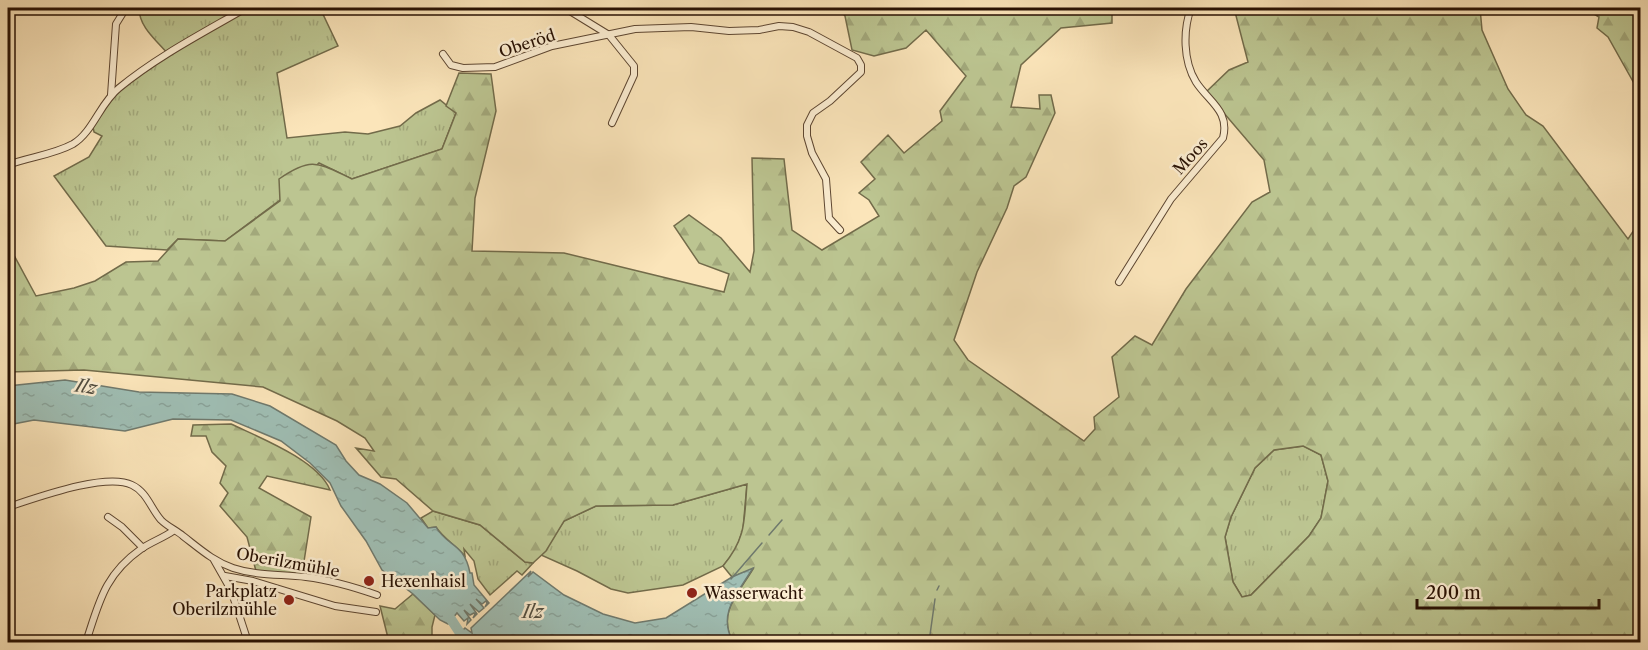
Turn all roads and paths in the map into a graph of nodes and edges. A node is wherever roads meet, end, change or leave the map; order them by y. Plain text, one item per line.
1 (126, 8) edge
2 (246, 8) edge
3 (565, 8) edge
4 (1191, 8) edge
5 (609, 35) junction
6 (443, 54) dead end
7 (111, 95) junction
8 (612, 123) dead end
9 (8, 165) edge
10 (840, 230) dead end
11 (1119, 282) dead end
12 (8, 507) edge
13 (108, 517) dead end
14 (173, 531) junction
15 (143, 548) junction
16 (214, 559) junction
17 (225, 576) junction
18 (377, 595) dead end
19 (376, 612) dead end
20 (86, 642) edge
21 (248, 642) edge

1 - 7 street
2 - 7 street
3 - 5 street, Oberöd
4 - 11 street, Moos
5 - 6 street, Oberöd
5 - 8 street
5 - 10 street
7 - 9 street
12 - 14 street
13 - 15 street
14 - 15 street
14 - 16 street
15 - 20 street
16 - 17 street, Oberilzmühle
16 - 18 street, Oberilzmühle
17 - 19 street, Oberilzmühle
17 - 21 street, Oberilzmühle

